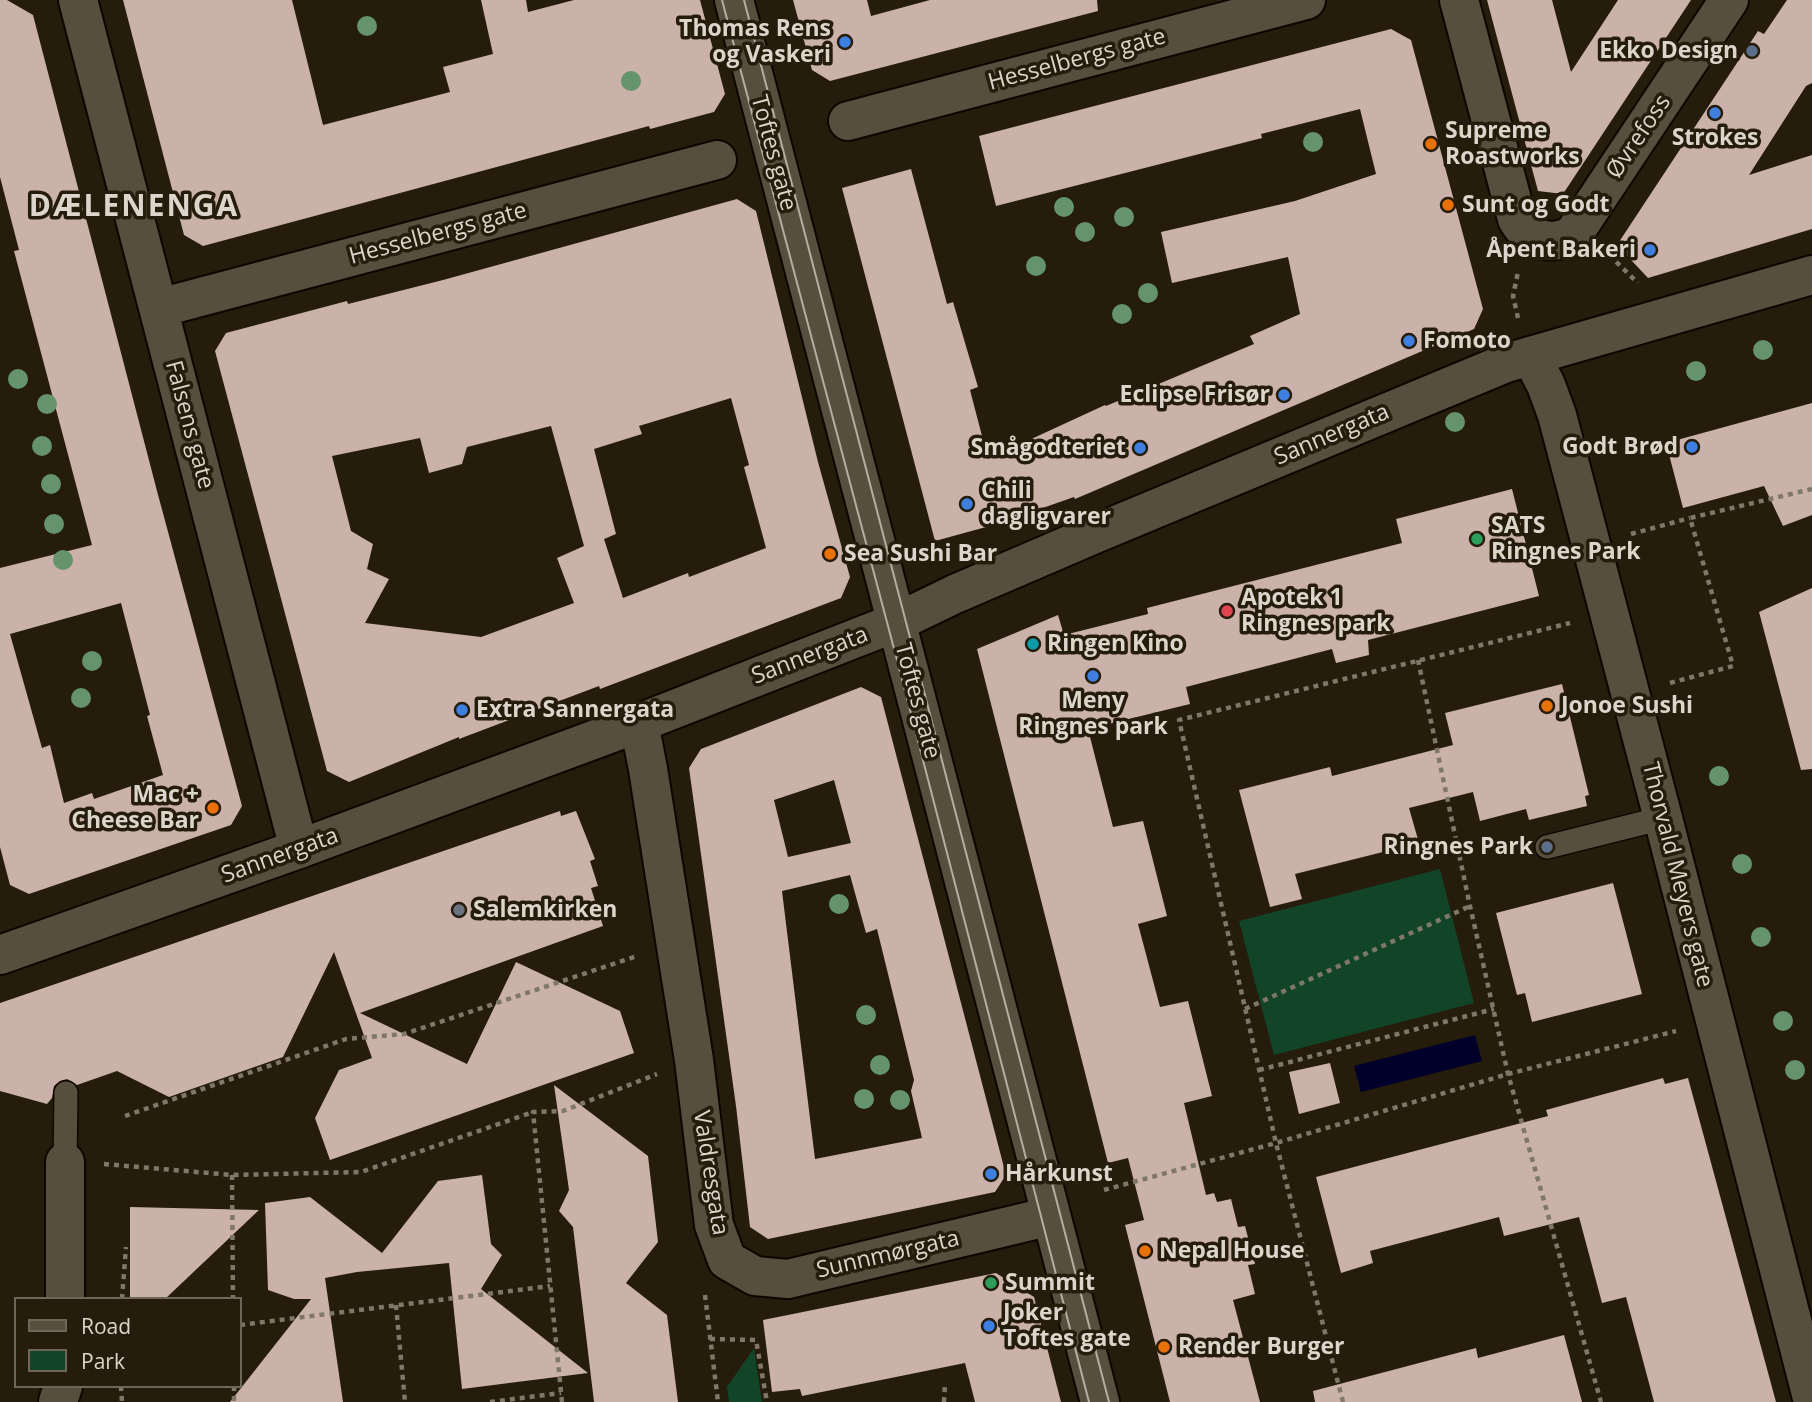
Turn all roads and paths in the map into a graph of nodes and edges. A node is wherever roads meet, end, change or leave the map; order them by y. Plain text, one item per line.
1 (78, 0) edge
2 (734, 0) edge
3 (1306, 0) edge
4 (1459, 0) edge
5 (1730, 0) edge
6 (848, 121) dead end
7 (716, 160) dead end
8 (1530, 235) junction
9 (1606, 252) dead end
10 (1812, 275) edge
11 (1640, 286) dead end
12 (159, 308) junction
13 (1531, 356) junction
14 (1812, 489) edge
15 (1690, 517) junction
16 (1620, 537) dead end
17 (1610, 613) junction
18 (897, 622) junction
19 (1418, 660) junction
20 (1630, 693) junction
21 (639, 723) junction
22 (1663, 818) junction
23 (1547, 847) dead end
24 (299, 849) junction
25 (1470, 906) junction
26 (646, 953) dead end
27 (0, 955) edge
28 (1245, 1009) junction
29 (1494, 1009) junction
30 (1714, 1021) junction
31 (694, 1060) junction
32 (1259, 1070) junction
33 (1508, 1074) junction
34 (66, 1093) dead end
35 (533, 1112) junction
36 (125, 1115) dead end
37 (1276, 1143) junction
38 (65, 1162) junction
39 (232, 1175) junction
40 (1104, 1190) dead end
41 (1051, 1216) junction
42 (126, 1247) dead end
43 (727, 1260) junction
44 (550, 1286) junction
45 (65, 1297) edge
46 (122, 1297) edge
47 (233, 1297) edge
48 (396, 1305) junction
49 (242, 1325) edge
50 (710, 1339) junction
51 (945, 1383) dead end
52 (561, 1393) junction
53 (1812, 1398) edge
54 (405, 1402) edge
55 (490, 1402) edge
56 (562, 1402) edge
57 (718, 1402) edge
58 (767, 1402) edge
59 (944, 1402) edge
60 (1100, 1402) edge
61 (1343, 1402) edge
62 (1601, 1402) edge

1 - 12 street, Falsens gate
2 - 18 street, Toftes gate
3 - 6 street, Hesselbergs gate
4 - 8 street
5 - 8 street, Øvrefoss
7 - 12 street, Hesselbergs gate
8 - 13 path
9 - 11 path
10 - 13 street, Sannergata
12 - 24 street, Falsens gate
13 - 17 street, Thorvald Meyers gate
13 - 18 street, Sannergata
14 - 15 path
15 - 16 path
15 - 20 path
17 - 19 path
17 - 20 street, Thorvald Meyers gate
18 - 21 street, Sannergata
18 - 41 street, Toftes gate
19 - 25 path
19 - 28 path
20 - 22 street, Thorvald Meyers gate
21 - 24 street, Sannergata
21 - 31 street, Valdresgata
22 - 23 lane
22 - 30 street, Thorvald Meyers gate
24 - 27 street, Sannergata
25 - 28 path
25 - 29 path
26 - 36 path
28 - 32 path
29 - 32 path
29 - 33 path
30 - 33 path
30 - 53 street, Thorvald Meyers gate
31 - 35 path
31 - 43 street, Valdresgata
32 - 37 path
33 - 37 path
33 - 62 path
34 - 38 lane
35 - 39 path
35 - 44 path
37 - 40 path
37 - 61 path
38 - 39 path
38 - 45 street
39 - 47 path
41 - 43 street, Sunnmørgata
41 - 60 street, Toftes gate
42 - 46 path
43 - 50 path, Valdresgata
44 - 48 path
44 - 52 path
48 - 49 path
48 - 54 path
50 - 57 path, Valdresgata
50 - 58 path
51 - 59 path
52 - 55 path
52 - 56 path

